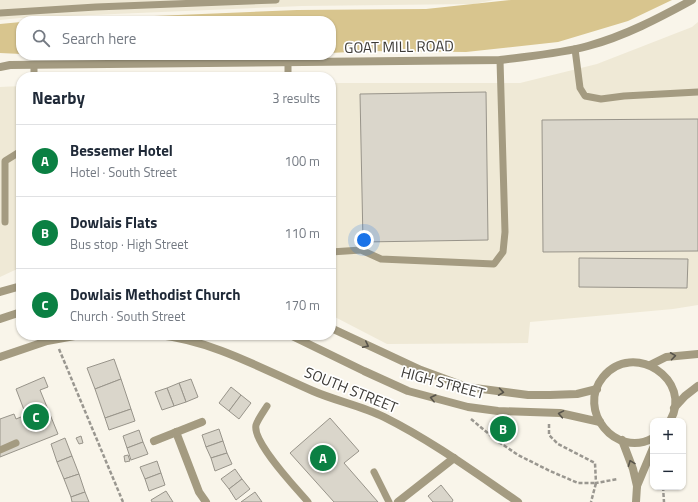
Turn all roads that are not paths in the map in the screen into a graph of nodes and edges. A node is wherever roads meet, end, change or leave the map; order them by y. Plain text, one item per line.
1 (276, 0) edge
2 (692, 0) edge
3 (0, 13) edge
4 (575, 49) junction
5 (500, 60) junction
6 (288, 63) junction
7 (34, 65) junction
8 (0, 67) edge
9 (34, 72) edge
10 (288, 72) edge
11 (698, 92) edge
12 (16, 154) edge
13 (5, 222) dead end
14 (336, 252) edge
15 (16, 287) edge
16 (0, 292) edge
17 (16, 314) edge
18 (0, 319) edge
19 (336, 330) edge
20 (52, 340) edge
21 (185, 340) edge
22 (300, 340) edge
23 (698, 354) edge
24 (0, 357) edge
25 (650, 365) junction
26 (698, 386) edge
27 (596, 389) junction
28 (267, 406) dead end
29 (674, 408) junction
30 (671, 418) edge
31 (202, 422) dead end
32 (600, 422) junction
33 (176, 432) junction
34 (650, 439) edge
35 (622, 440) junction
36 (154, 441) dead end
37 (16, 443) dead end
38 (0, 450) edge
39 (651, 454) edge
40 (454, 458) junction
41 (374, 472) dead end
42 (638, 486) junction
43 (206, 502) edge
44 (308, 502) edge
45 (390, 502) edge
46 (398, 502) edge
47 (518, 502) edge
48 (636, 502) edge

1 - 3 lane
2 - 4 street, GOAT MILL ROAD
4 - 5 street, GOAT MILL ROAD
4 - 11 lane
5 - 6 street, GOAT MILL ROAD
5 - 14 lane
6 - 7 street, GOAT MILL ROAD
6 - 10 lane
7 - 8 street, GOAT MILL ROAD
7 - 9 lane
12 - 13 lane
15 - 16 street
17 - 18 street
19 -> 27 street, HIGH STREET
20 - 24 street
21 - 40 street, SOUTH STREET
32 -> 22 street, HIGH STREET
25 -> 23 street
25 - 27 street
25 - 29 street
26 - 29 street
27 - 32 street
28 - 44 lane
29 - 30 street
31 - 33 street
32 - 35 street
33 - 36 street
33 - 43 street
34 - 35 street
42 -> 35 street
37 - 38 lane
39 - 42 street
40 - 46 street
40 - 47 street, SOUTH STREET
41 - 45 lane
42 - 48 street

